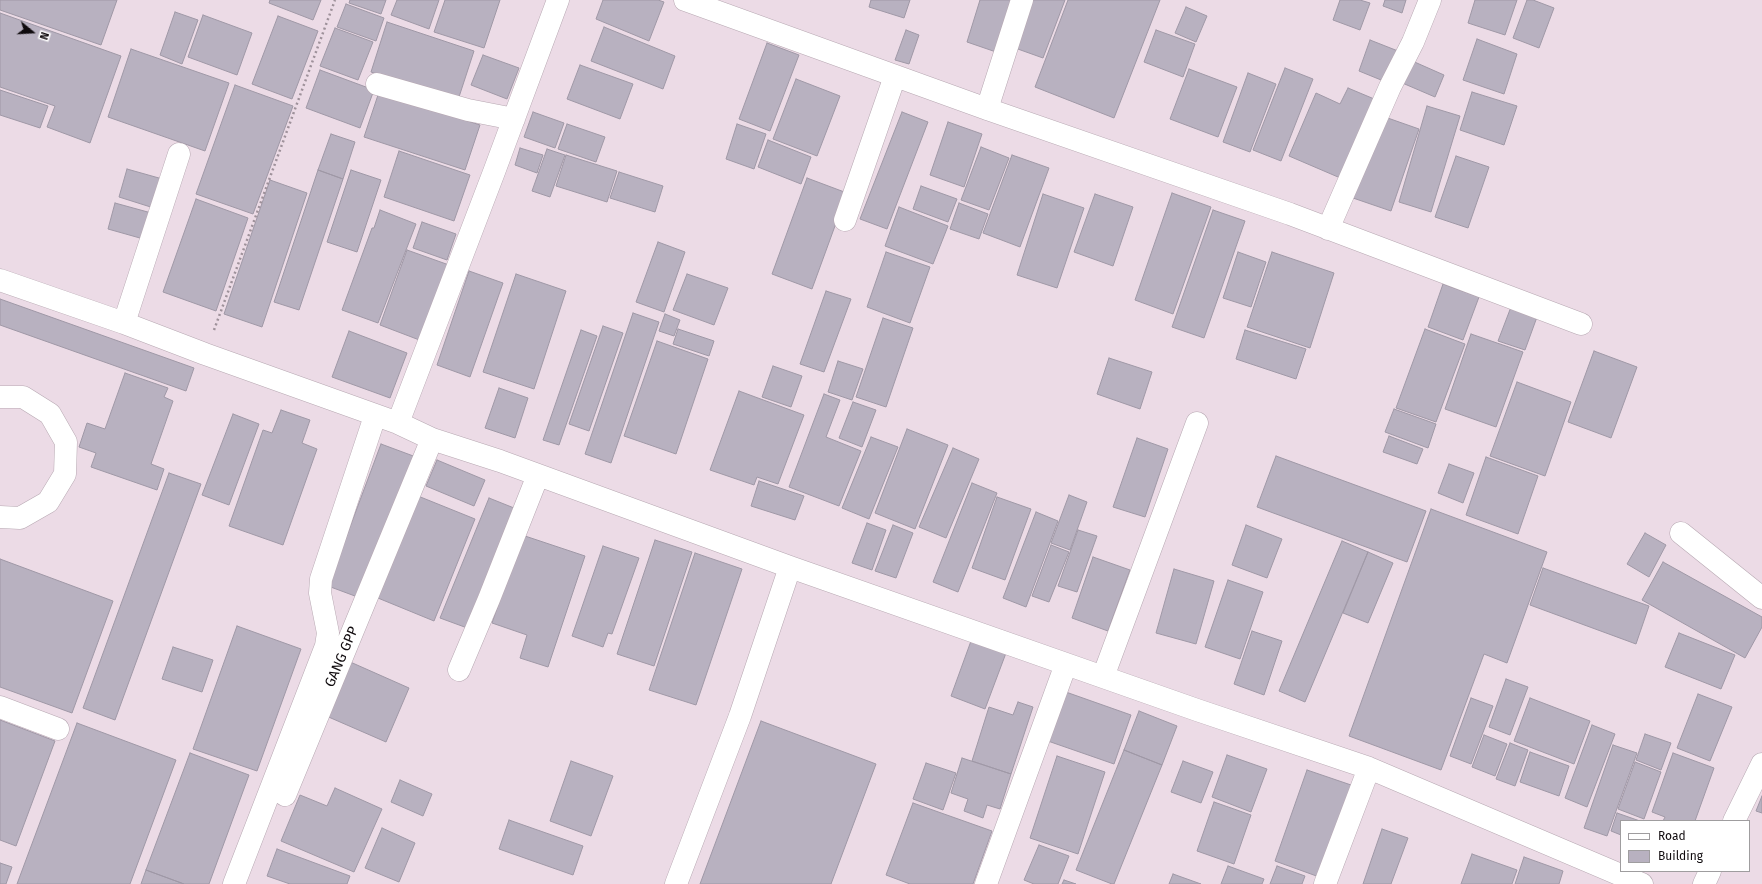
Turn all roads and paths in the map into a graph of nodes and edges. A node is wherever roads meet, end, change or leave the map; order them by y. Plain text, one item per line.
1 (335, 0) edge
2 (558, 0) edge
3 (685, 0) edge
4 (1022, 0) edge
5 (1430, 0) edge
6 (895, 76) junction
7 (377, 84) dead end
8 (987, 109) junction
9 (514, 119) junction
10 (179, 154) dead end
11 (845, 220) dead end
12 (1328, 229) junction
13 (0, 280) edge
14 (124, 323) junction
15 (1581, 324) dead end
16 (205, 354) junction
17 (0, 397) edge
18 (375, 416) junction
19 (398, 423) junction
20 (1197, 423) dead end
21 (432, 439) junction
22 (538, 475) junction
23 (0, 517) edge
24 (1681, 533) dead end
25 (790, 567) junction
26 (1762, 598) edge
27 (1066, 664) junction
28 (459, 670) dead end
29 (1103, 677) junction
30 (0, 707) edge
31 (58, 729) dead end
32 (1762, 764) edge
33 (1369, 768) junction
34 (1734, 820) edge
35 (1710, 872) edge
36 (242, 880) edge
37 (676, 884) edge
38 (986, 884) edge
39 (1325, 884) edge
40 (1642, 884) edge
41 (1704, 884) edge

1 - 16 path
2 - 9 street
3 - 6 street
4 - 8 street
5 - 12 street
6 - 8 street
6 - 11 street
7 - 9 street
8 - 12 street
9 - 19 street
10 - 14 street
12 - 15 street
13 - 14 street
14 - 16 street
16 - 18 street
17 - 23 street
18 - 19 street
18 - 36 street
19 - 21 street
20 - 29 street
21 - 22 street
21 - 36 street, GANG GPP
22 - 25 street
22 - 28 street
24 - 26 street
25 - 27 street
25 - 37 street
27 - 29 street
27 - 38 street
29 - 33 street
30 - 31 street
32 - 34 street
33 - 39 street
33 - 40 street
35 - 41 street

